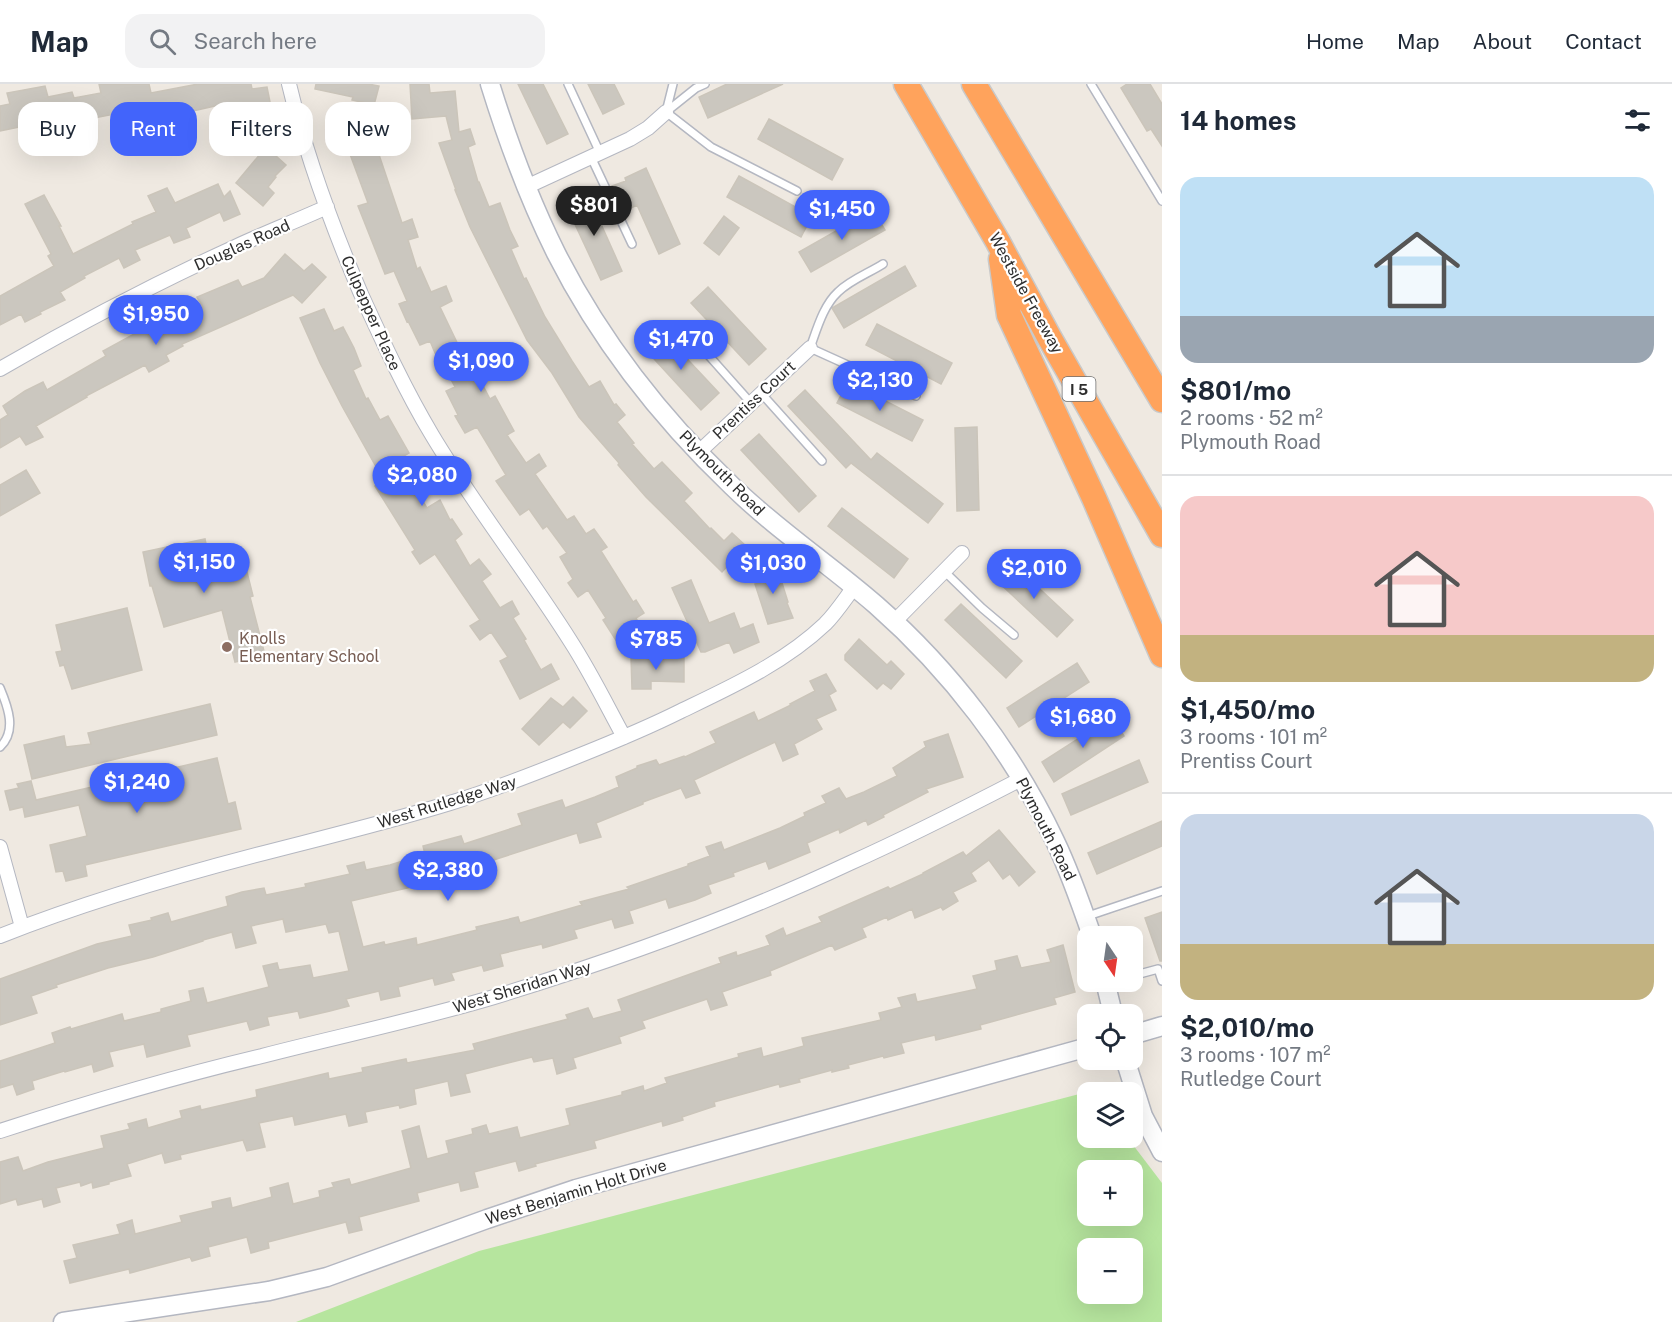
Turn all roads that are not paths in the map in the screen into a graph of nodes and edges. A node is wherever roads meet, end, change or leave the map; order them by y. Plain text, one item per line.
1 (289, 84) edge
2 (490, 84) edge
3 (568, 84) edge
4 (674, 84) edge
5 (705, 84) edge
6 (906, 84) edge
7 (974, 84) edge
8 (1091, 84) edge
9 (666, 112) junction
10 (596, 155) junction
11 (526, 187) junction
12 (797, 191) dead end
13 (1162, 201) edge
14 (327, 207) junction
15 (998, 242) junction
16 (632, 244) dead end
17 (883, 264) dead end
18 (694, 339) dead end
19 (810, 348) junction
20 (1136, 354) junction
21 (0, 369) edge
22 (1162, 379) edge
23 (916, 396) dead end
24 (756, 398) junction
25 (1162, 400) edge
26 (699, 452) junction
27 (822, 461) dead end
28 (1162, 535) edge
29 (962, 553) dead end
30 (944, 571) junction
31 (854, 587) junction
32 (894, 622) junction
33 (1014, 635) dead end
34 (1162, 655) edge
35 (0, 688) edge
36 (624, 737) junction
37 (0, 747) edge
38 (1021, 779) junction
39 (0, 847) edge
40 (1162, 891) edge
41 (1085, 917) junction
42 (1088, 926) edge
43 (22, 927) junction
44 (0, 936) edge
45 (1160, 968) edge
46 (1143, 973) edge
47 (1162, 981) edge
48 (1162, 1026) edge
49 (1143, 1032) edge
50 (1077, 1050) edge
51 (1128, 1070) edge
52 (0, 1131) edge
53 (1162, 1152) edge
54 (63, 1322) edge

1 - 14 street, Culpepper Place
2 - 11 street, Plymouth Road
3 - 10 lane
4 - 9 lane
5 - 9 lane
6 - 15 highway, Westside Freeway / I 5
7 - 20 highway
8 - 13 lane
9 - 10 street
9 - 12 lane
10 - 11 street
10 - 16 lane
11 - 26 street, Plymouth Road
14 - 21 street, Douglas Road
14 - 36 street, Culpepper Place
15 - 28 highway, Westside Freeway / I 5
15 - 34 highway
17 - 19 lane
18 - 24 lane
19 - 23 lane
19 - 24 street, Prentiss Court
20 - 22 highway
20 - 25 highway
24 - 26 street, Prentiss Court
24 - 27 lane
26 - 31 street, Plymouth Road
29 - 30 street
30 - 32 street
30 - 33 lane
31 - 32 street, Plymouth Road
31 - 36 street, West Rutledge Way
32 - 38 street, Plymouth Road
35 - 37 lane
36 - 43 street, West Rutledge Way
38 - 41 street, Plymouth Road
38 - 52 street, West Sheridan Way
39 - 43 street
40 - 41 lane
41 - 42 street, Plymouth Road
43 - 44 street, West Rutledge Way
45 - 46 lane
45 - 47 lane
48 - 49 street
50 - 54 street, West Benjamin Holt Drive
51 - 53 street

